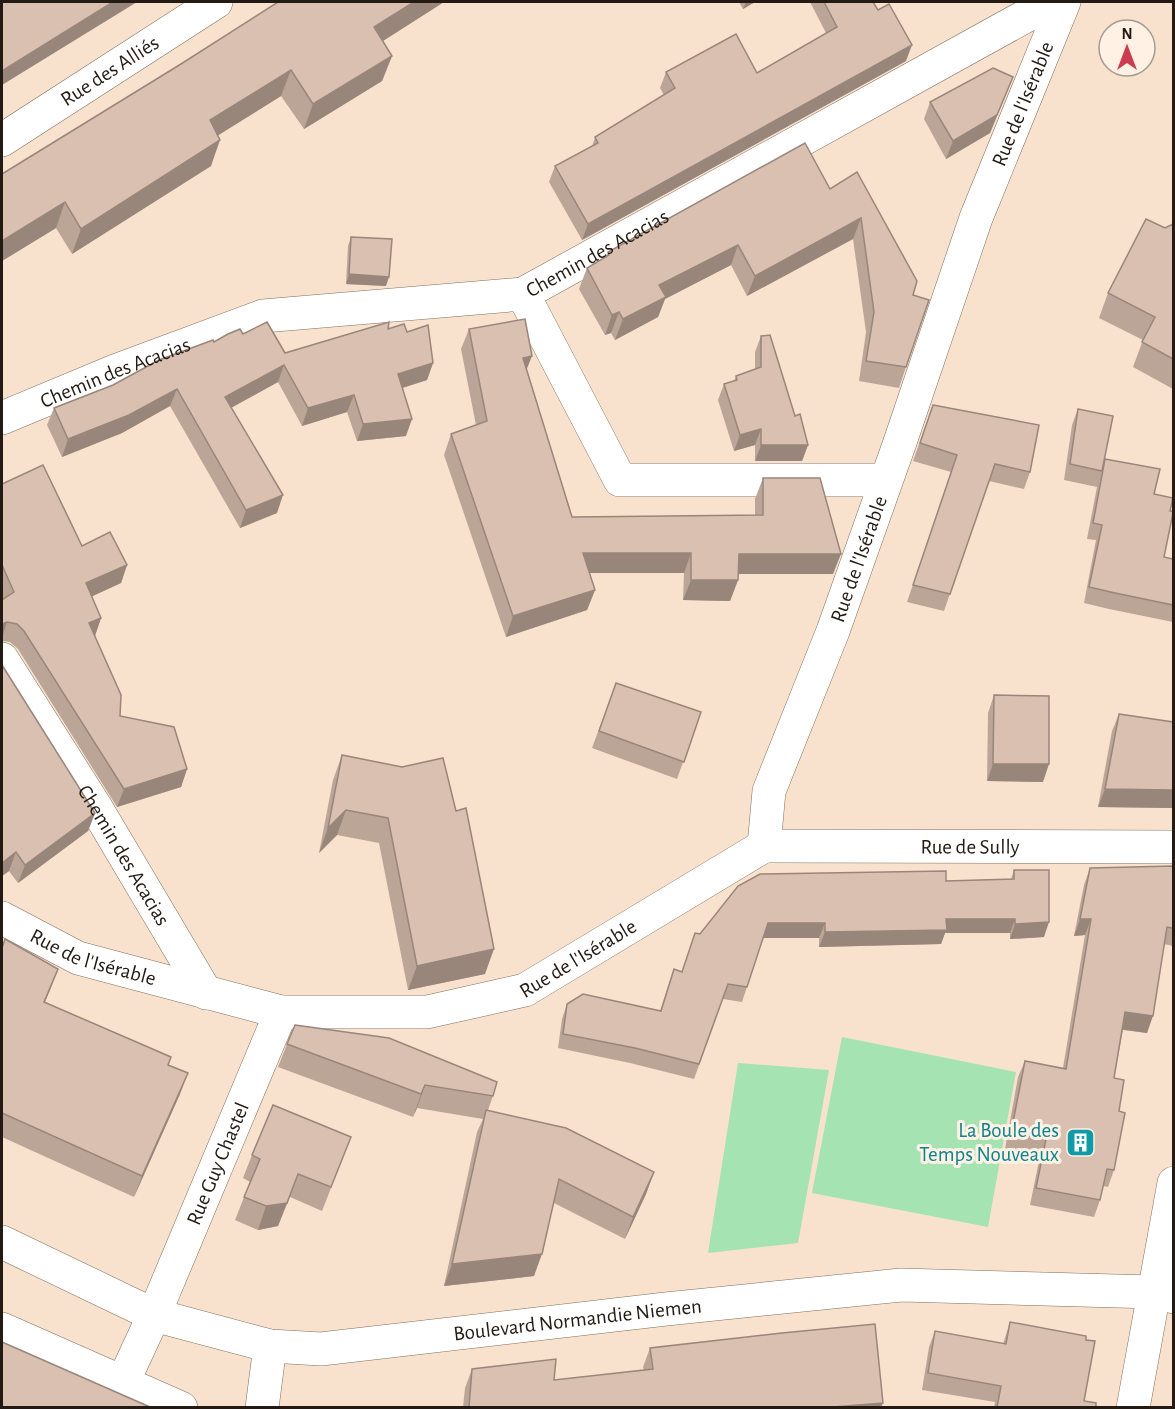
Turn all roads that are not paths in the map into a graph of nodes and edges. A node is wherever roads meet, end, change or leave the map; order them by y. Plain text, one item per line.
1 (216, 2) edge
2 (1051, 2) edge
3 (1064, 2) edge
4 (2, 140) edge
5 (523, 294) junction
6 (2, 418) edge
7 (886, 480) junction
8 (2, 659) edge
9 (764, 846) junction
10 (1173, 847) edge
11 (2, 918) edge
12 (206, 993) junction
13 (281, 1012) junction
14 (1173, 1183) edge
15 (2, 1242) edge
16 (1164, 1294) edge
17 (154, 1315) junction
18 (2, 1329) edge
19 (270, 1346) junction
20 (123, 1382) junction
21 (181, 1407) edge
22 (262, 1407) edge
23 (1133, 1407) edge

1 - 4 street, Rue des Alliés
2 - 5 street, Chemin des Acacias
3 - 7 street, Rue de l'Isérable
5 - 6 street, Chemin des Acacias
5 - 7 street, Rue de l'Isérable
7 - 9 street, Rue de l'Isérable
8 - 12 street, Chemin des Acacias
9 - 10 street, Rue de Sully
9 - 13 street, Rue de l'Isérable
11 - 12 street, Rue de l'Isérable
12 - 13 street, Rue de l'Isérable
13 - 17 street, Rue Guy Chastel
14 - 16 street
15 - 17 street, Boulevard Normandie Niemen
16 - 19 street, Boulevard Normandie Niemen
16 - 23 street
17 - 19 street, Boulevard Normandie Niemen
17 - 20 street, Rue Guy Chastel
18 - 20 street
19 - 22 street
20 - 21 street

